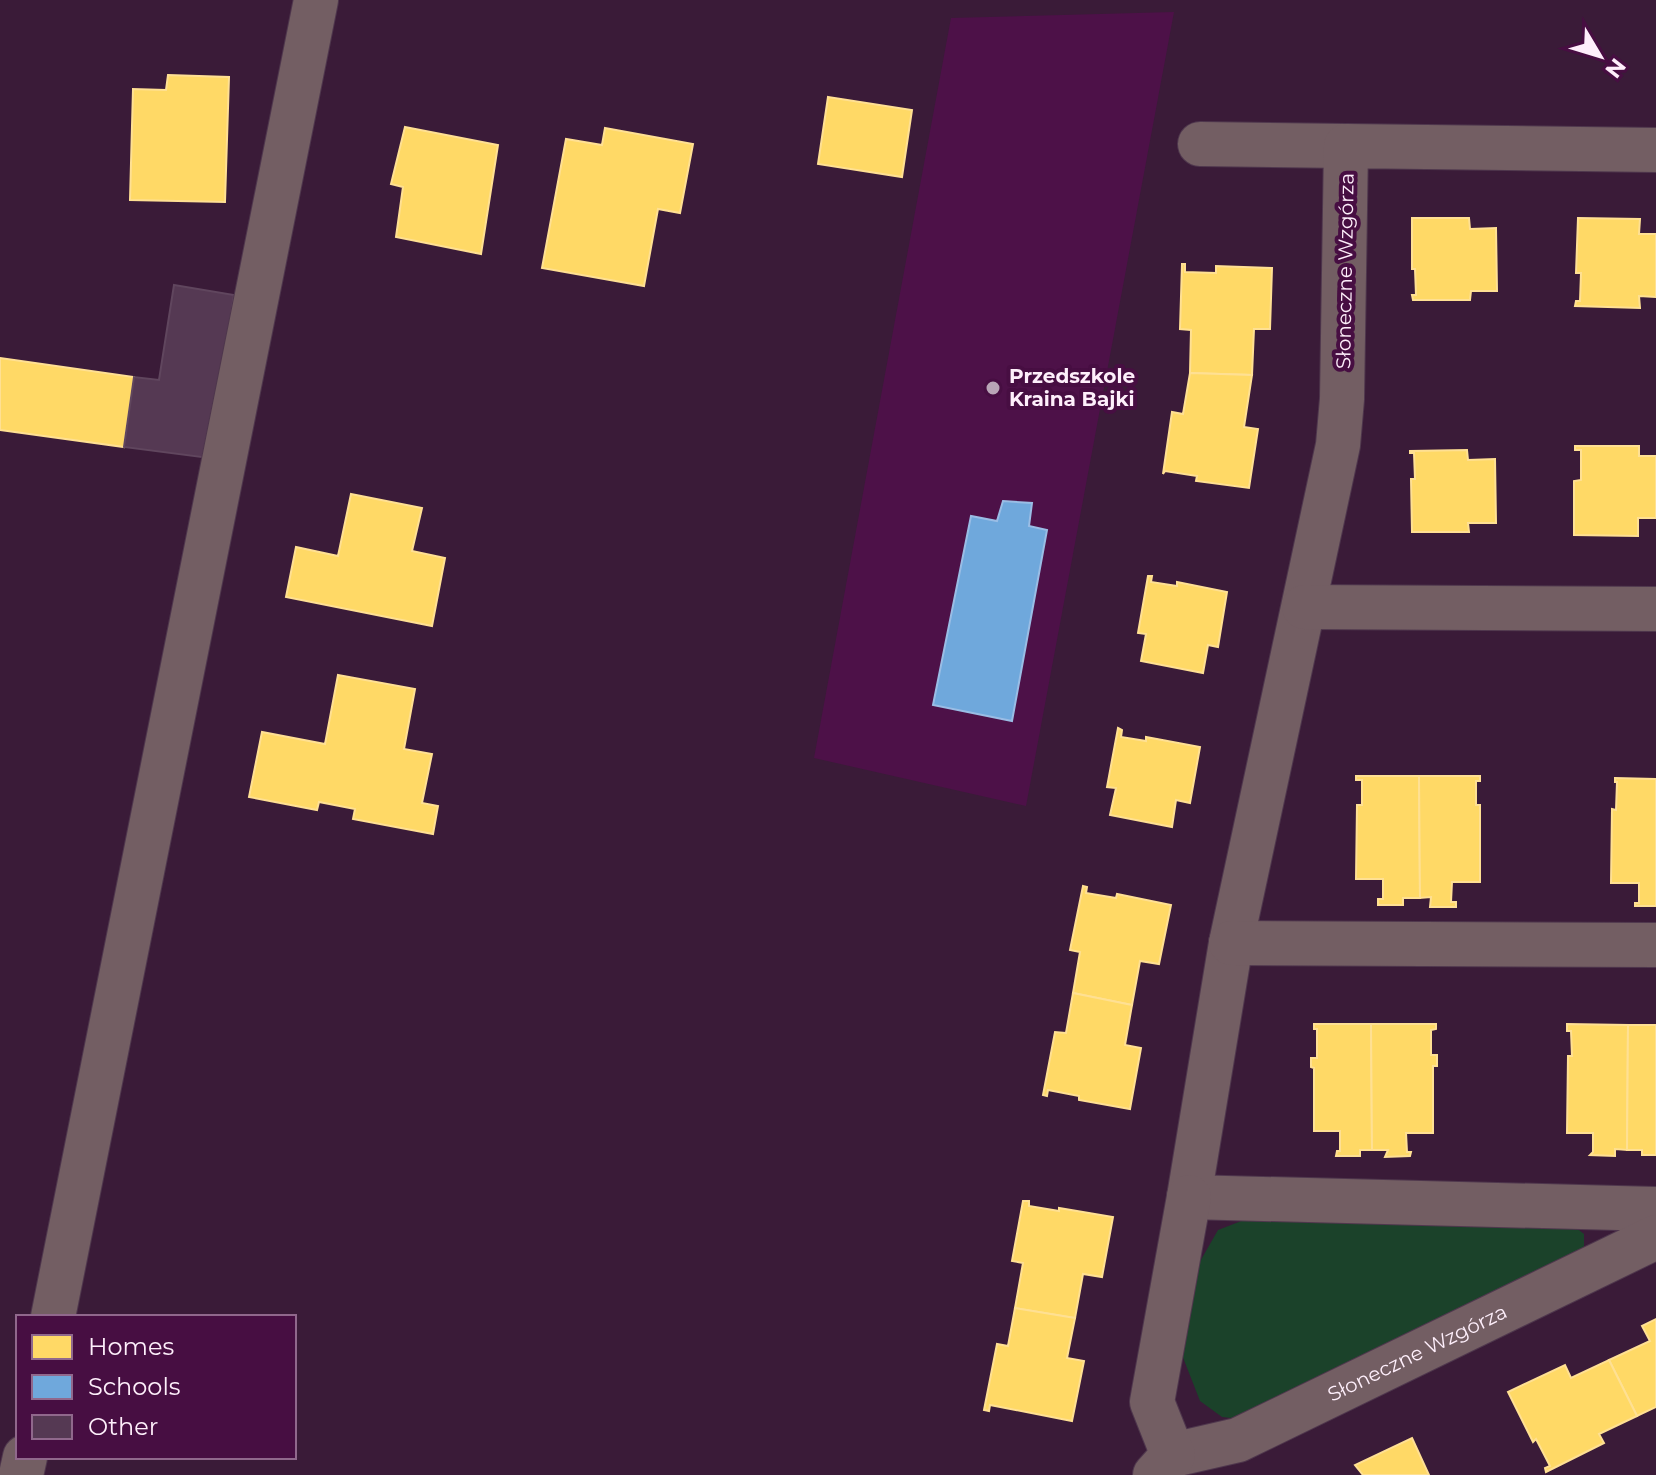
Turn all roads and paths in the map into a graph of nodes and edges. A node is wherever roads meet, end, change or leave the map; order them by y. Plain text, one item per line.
1 (316, 0) edge
2 (1200, 144) dead end
3 (1346, 146) junction
4 (1656, 150) edge
5 (1304, 607) junction
6 (1656, 609) edge
7 (1231, 943) junction
8 (1656, 945) edge
9 (1189, 1197) junction
10 (1656, 1209) edge
11 (1656, 1237) edge
12 (53, 1315) edge
13 (1164, 1465) edge

1 - 12 street
2 - 3 street
3 - 4 street, Słoneczne Wzgórza
3 - 5 street, Słoneczne Wzgórza
5 - 6 street
5 - 7 street, Słoneczne Wzgórza
7 - 8 street
7 - 9 street, Słoneczne Wzgórza
9 - 10 street
9 - 13 street, Słoneczne Wzgórza
11 - 13 street, Słoneczne Wzgórza

